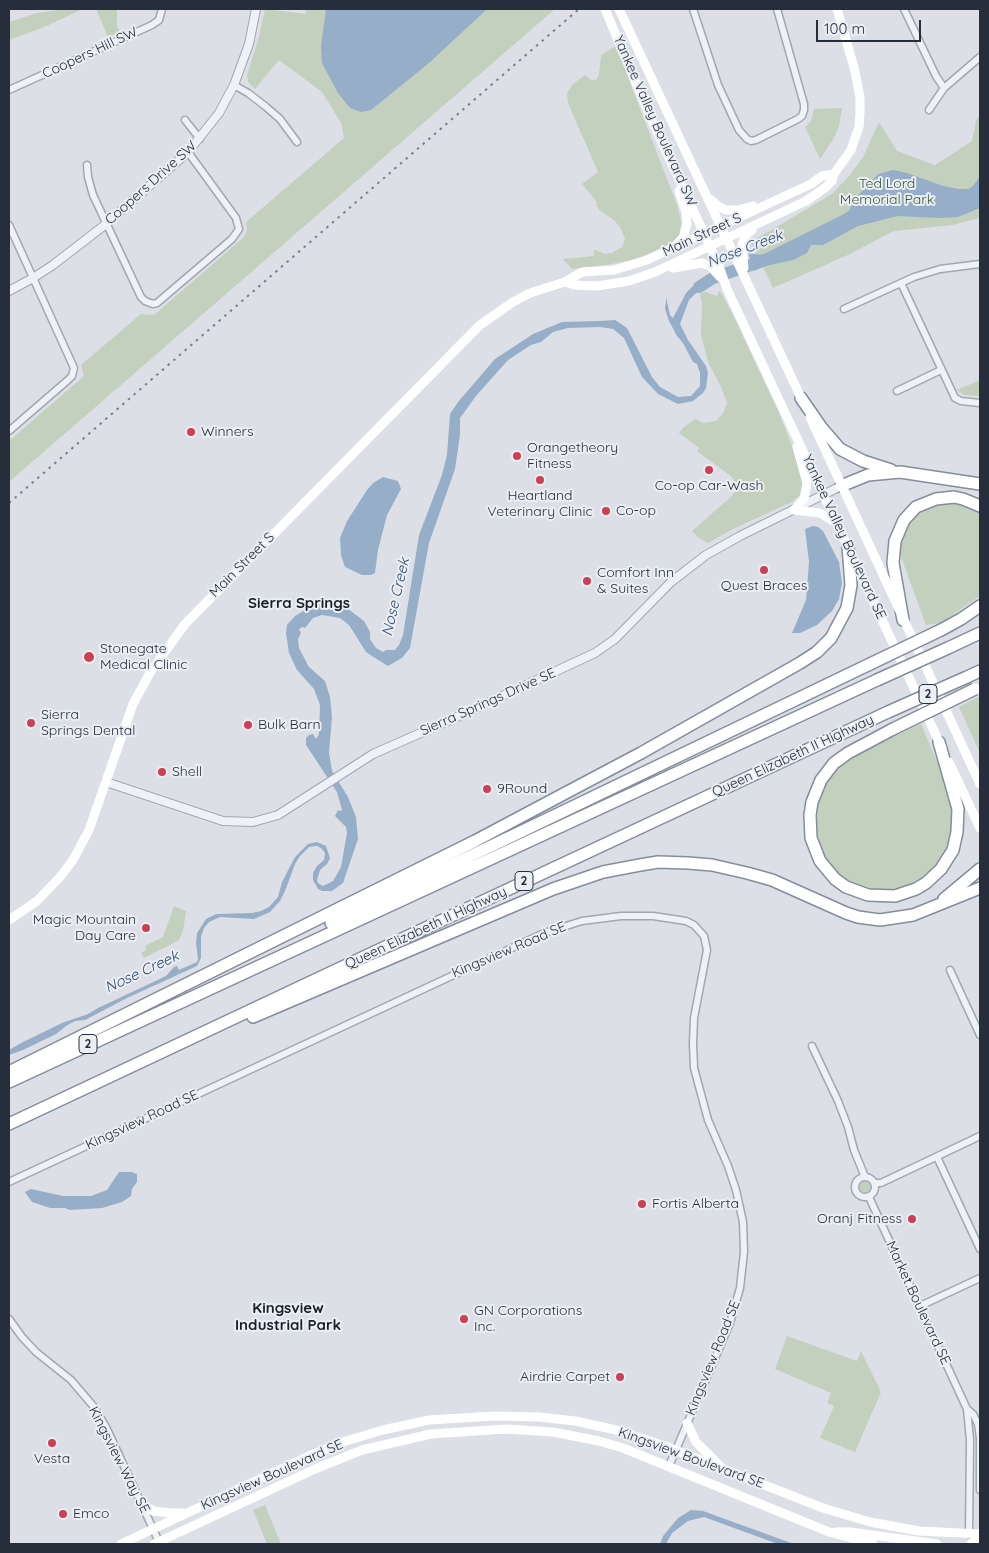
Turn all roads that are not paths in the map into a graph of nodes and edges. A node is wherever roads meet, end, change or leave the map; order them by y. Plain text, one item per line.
1 (162, 9) edge
2 (256, 9) edge
3 (605, 9) edge
4 (619, 9) edge
5 (692, 9) edge
6 (777, 9) edge
7 (837, 9) edge
8 (904, 9) edge
9 (980, 58) edge
10 (234, 85) junction
11 (944, 88) junction
12 (9, 90) edge
13 (929, 110) dead end
14 (185, 120) dead end
15 (652, 121) junction
16 (200, 139) junction
17 (297, 142) dead end
18 (188, 152) junction
19 (86, 165) dead end
20 (834, 174) junction
21 (790, 194) junction
22 (706, 195) junction
23 (762, 222) junction
24 (106, 224) junction
25 (9, 225) edge
26 (721, 226) junction
27 (704, 233) junction
28 (727, 238) junction
29 (710, 246) junction
30 (665, 253) junction
31 (980, 264) edge
32 (655, 272) junction
33 (33, 278) junction
34 (746, 280) junction
35 (565, 282) junction
36 (901, 283) junction
37 (727, 289) junction
38 (9, 291) edge
39 (844, 310) dead end
40 (941, 370) junction
41 (897, 391) dead end
42 (801, 398) junction
43 (980, 403) edge
44 (790, 421) junction
45 (9, 430) edge
46 (900, 472) junction
47 (980, 484) edge
48 (842, 486) junction
49 (825, 494) junction
50 (980, 506) edge
51 (794, 510) junction
52 (839, 525) junction
53 (848, 546) junction
54 (980, 606) edge
55 (903, 620) junction
56 (980, 633) edge
57 (980, 671) edge
58 (977, 688) edge
59 (939, 742) junction
60 (106, 782) junction
61 (980, 784) edge
62 (980, 828) edge
63 (980, 869) edge
64 (980, 888) edge
65 (937, 905) junction
66 (9, 920) edge
67 (950, 970) dead end
68 (167, 1007) junction
69 (980, 1035) edge
70 (812, 1046) dead end
71 (161, 1053) junction
72 (9, 1072) edge
73 (9, 1082) edge
74 (9, 1124) edge
75 (980, 1136) edge
76 (937, 1157) junction
77 (865, 1177) junction
78 (9, 1182) edge
79 (874, 1183) junction
80 (869, 1197) junction
81 (980, 1249) edge
82 (980, 1278) edge
83 (920, 1306) junction
84 (9, 1319) edge
85 (967, 1409) junction
86 (687, 1423) junction
87 (676, 1450) junction
88 (669, 1466) junction
89 (722, 1469) junction
90 (980, 1490) edge
91 (141, 1503) junction
92 (188, 1512) junction
93 (154, 1529) junction
94 (828, 1532) junction
95 (969, 1534) junction
96 (980, 1535) edge
97 (157, 1543) edge
98 (121, 1544) edge
99 (873, 1544) edge
100 (937, 1544) edge
101 (970, 1544) edge

1 - 12 street, Coopers Hill SW
2 - 10 street, Coopers Drive SW
3 - 15 main road, Yankee Valley Boulevard SW
4 - 22 main road, Yankee Valley Boulevard SW
5 - 6 street
7 - 20 main road, Main Street S
8 - 11 street
9 - 11 street
10 - 16 street, Coopers Drive SW
10 - 17 street
11 - 13 street
14 - 16 street
15 - 27 main road, Yankee Valley Boulevard SW
15 - 30 main road
16 - 18 street, Coopers Drive SW
18 - 24 street, Coopers Drive SW
18 - 24 street
19 - 24 street
20 - 21 main road, Main Street S
20 - 23 main road, Main Street S
21 - 22 main road
21 - 26 main road, Main Street S
22 - 26 main road, Yankee Valley Boulevard SW
23 - 28 main road, Main Street S
23 - 34 main road
24 - 33 street, Coopers Drive SW
25 - 33 street
26 - 27 main road, Main Street S
26 - 28 main road, Yankee Valley Boulevard SW
27 - 29 main road, Yankee Valley Boulevard SW
27 - 30 main road, Main Street S
28 - 29 main road, Main Street S
28 - 34 main road, Yankee Valley Boulevard SE
29 - 32 main road, Main Street S
29 - 37 main road, Yankee Valley Boulevard SE
30 - 35 main road, Main Street S
31 - 36 street
32 - 35 main road, Main Street S
32 - 37 main road
33 - 38 street, Coopers Drive SW
33 - 45 street
34 - 42 main road, Yankee Valley Boulevard SE
35 - 60 main road, Main Street S
36 - 39 street
36 - 40 street
37 - 44 main road, Yankee Valley Boulevard SE
40 - 41 street
40 - 43 street
42 - 46 highway
42 - 48 main road, Yankee Valley Boulevard SE
44 - 49 main road, Yankee Valley Boulevard SE
44 - 51 main road
46 - 47 highway
46 - 48 highway
48 - 49 street, Sierra Springs Drive SE
48 - 55 main road, Yankee Valley Boulevard SE
49 - 51 street, Sierra Springs Drive SE
49 - 52 main road, Yankee Valley Boulevard SE
50 - 55 highway
51 - 52 main road
51 - 60 street, Sierra Springs Drive SE
52 - 53 main road, Yankee Valley Boulevard SE
53 - 59 main road, Yankee Valley Boulevard SE
53 - 72 highway
54 - 68 highway, bridge
55 - 61 main road, Yankee Valley Boulevard SE
56 - 68 highway, 2, bridge
57 - 71 highway, Queen Elizabeth II Highway / 2, bridge
58 - 59 highway, bridge
59 - 62 main road, Yankee Valley Boulevard SE
60 - 66 main road, Main Street S
63 - 65 highway
64 - 65 highway
65 - 71 highway
67 - 69 street
68 - 73 highway, 2
70 - 77 street
71 - 74 highway, Queen Elizabeth II Highway / 2
75 - 76 street
76 - 79 street
76 - 81 street
77 - 79 street
77 - 80 street
78 - 86 street, Kingsview Road SE
79 - 80 street
80 - 83 street, Market Boulevard SE
82 - 83 street
83 - 85 street, Market Boulevard SE
84 - 91 street, Kingsview Way SE
85 - 90 street, Market Boulevard SE
85 - 95 street, Market Boulevard SE
86 - 87 street, Kingsview Road SE
86 - 89 main road
87 - 88 street, Kingsview Road SE
87 - 89 main road, Kingsview Boulevard SE
87 - 92 main road, Kingsview Boulevard SE
88 - 94 main road, Kingsview Boulevard SE
88 - 97 main road, Kingsview Boulevard SE
89 - 95 main road, Kingsview Boulevard SE
91 - 92 main road
91 - 93 street, Kingsview Way SE
92 - 93 main road, Kingsview Boulevard SE
93 - 97 street, Kingsview Way SE
93 - 98 main road, Kingsview Boulevard SE
94 - 99 main road, Kingsview Boulevard SE
94 - 100 main road
95 - 96 main road, Kingsview Boulevard SE
95 - 101 street
96 - 101 main road

